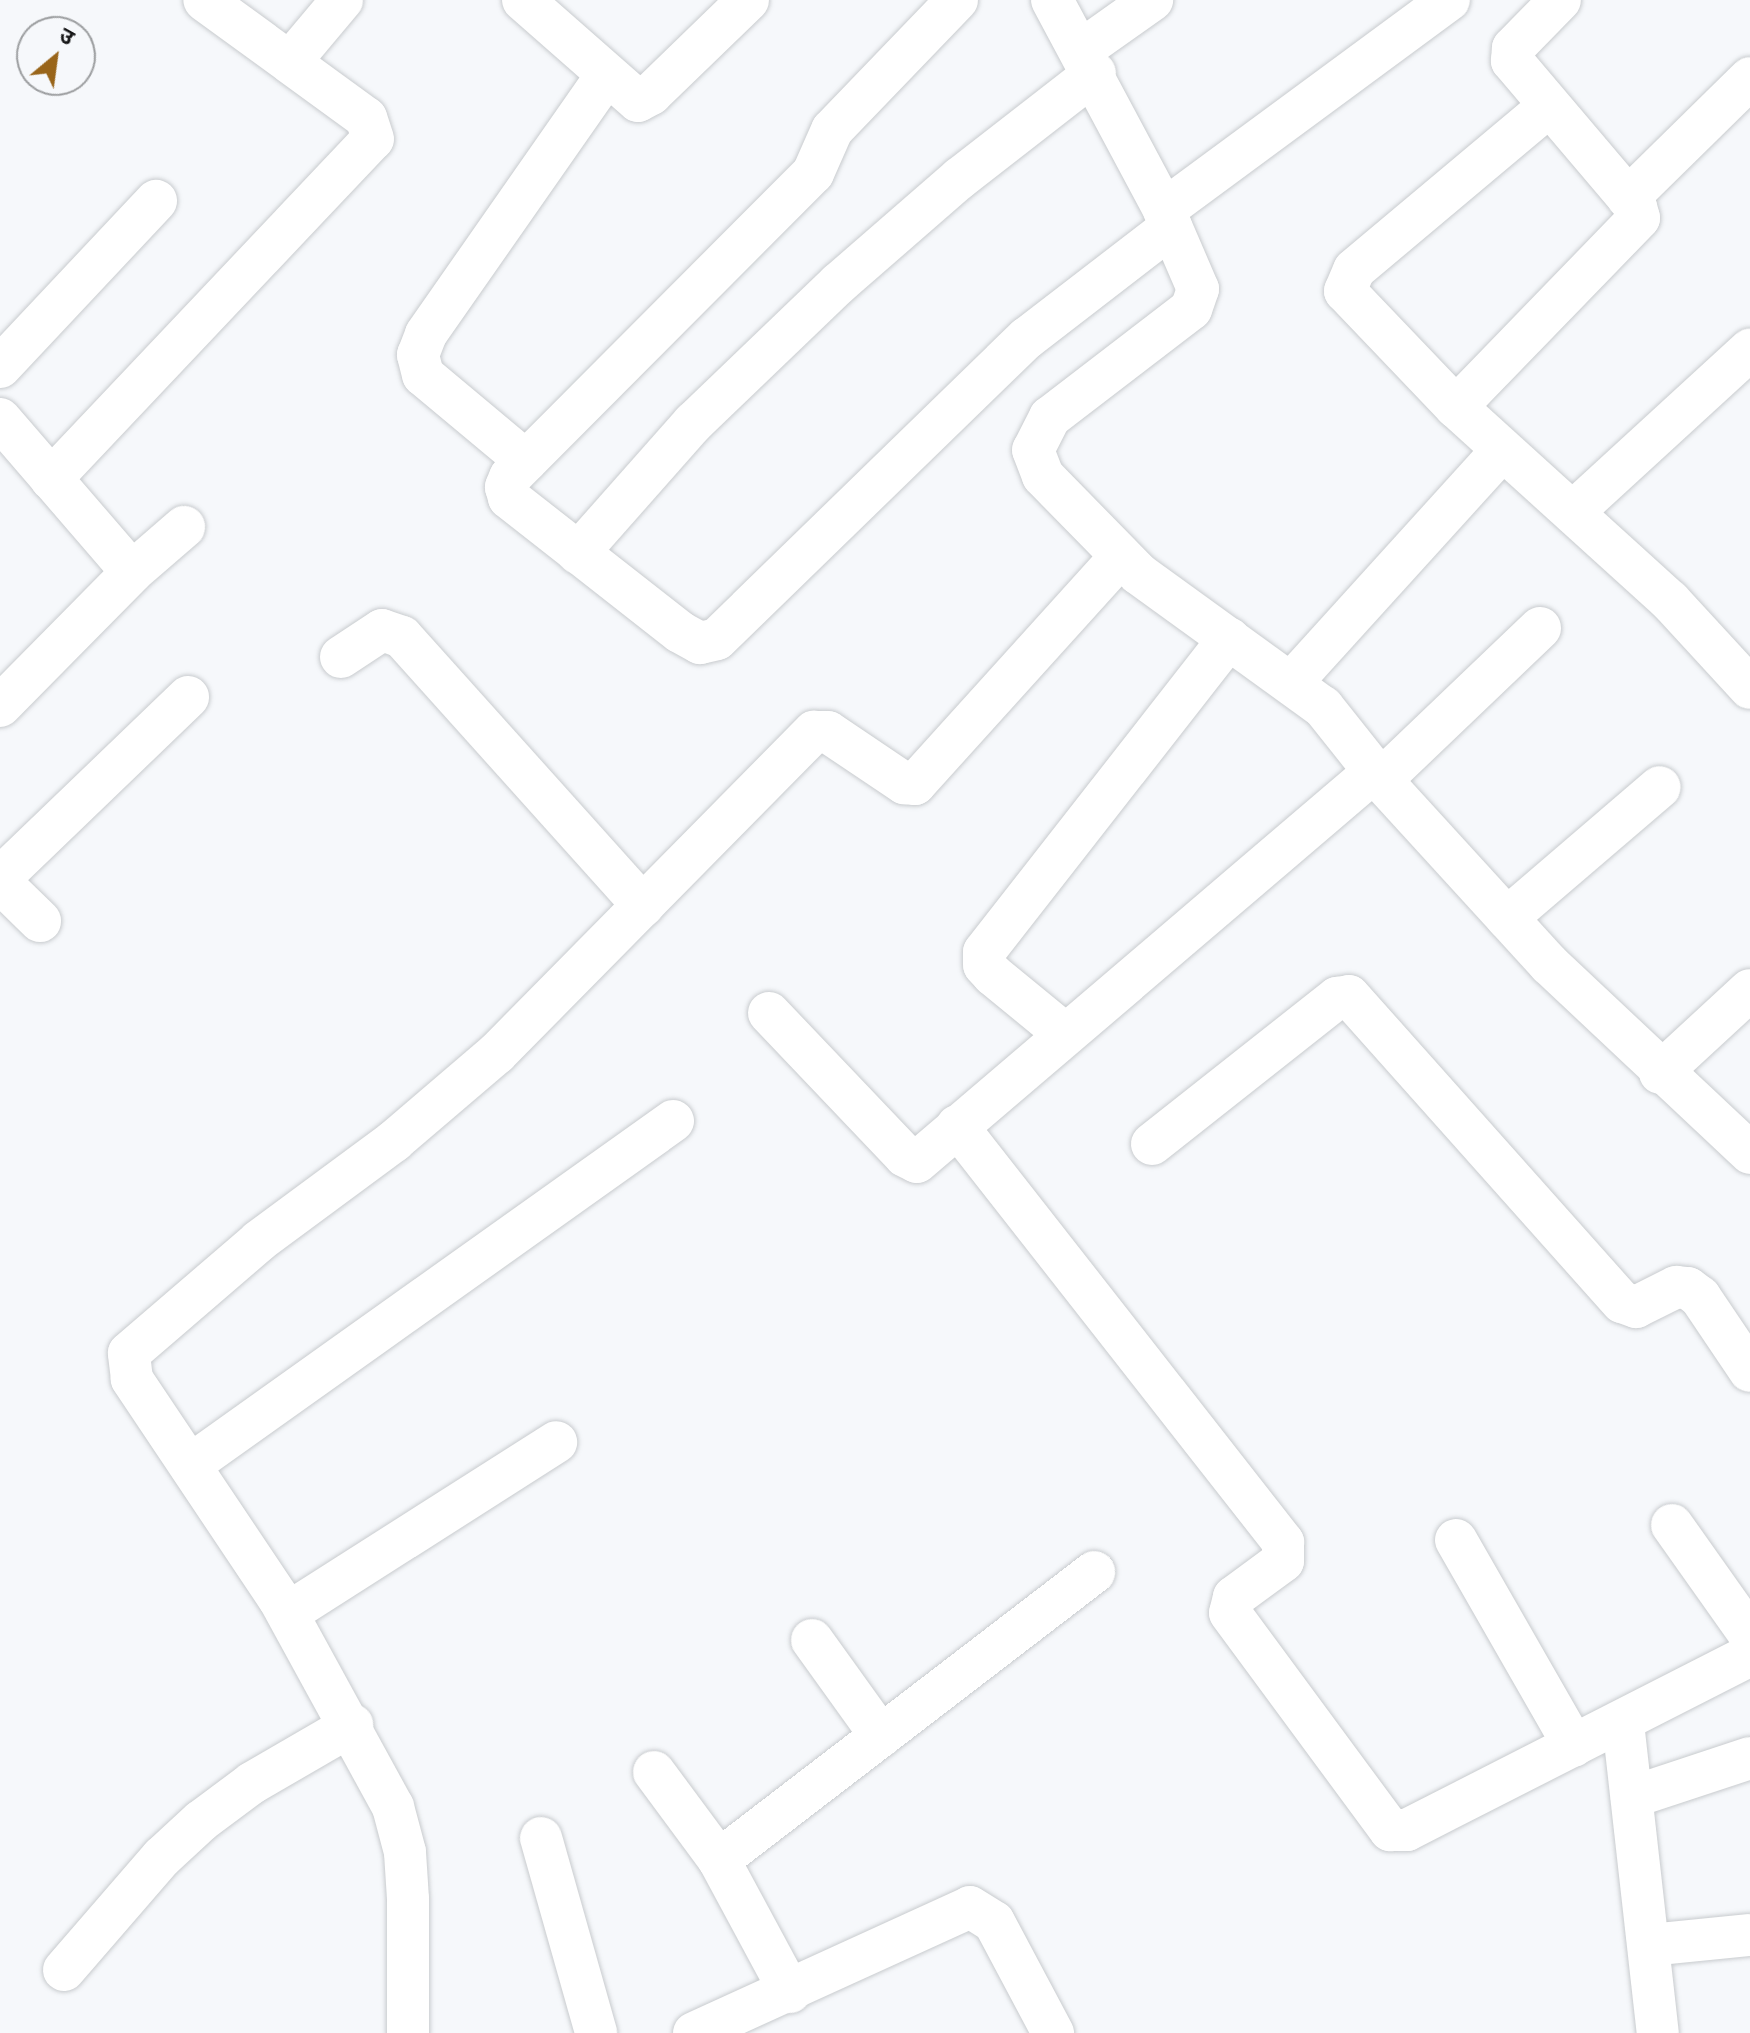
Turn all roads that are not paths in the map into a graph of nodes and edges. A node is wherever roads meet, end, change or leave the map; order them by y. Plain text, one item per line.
1 (204, 0) edge
2 (342, 0) edge
3 (523, 0) edge
4 (748, 0) edge
5 (957, 0) edge
6 (1052, 0) edge
7 (1152, 0) edge
8 (1449, 0) edge
9 (1560, 0) edge
10 (1089, 61) junction
11 (290, 62) junction
12 (606, 76) junction
13 (1750, 78) edge
14 (1548, 107) junction
15 (1628, 198) junction
16 (156, 201) dead end
17 (1168, 218) junction
18 (1750, 350) edge
19 (0, 367) edge
20 (1456, 407) junction
21 (0, 419) edge
22 (1502, 450) junction
23 (526, 461) junction
24 (51, 479) junction
25 (1574, 511) junction
26 (184, 527) dead end
27 (578, 553) junction
28 (1120, 557) junction
29 (132, 572) junction
30 (1540, 628) dead end
31 (1229, 638) junction
32 (341, 657) dead end
33 (1292, 682) junction
34 (1750, 688) edge
35 (188, 697) dead end
36 (0, 706) edge
37 (1378, 776) junction
38 (1660, 787) dead end
39 (0, 880) edge
40 (643, 906) junction
41 (1507, 918) junction
42 (40, 921) dead end
43 (1750, 990) edge
44 (769, 1013) dead end
45 (1065, 1034) junction
46 (1660, 1073) junction
47 (673, 1121) dead end
48 (957, 1126) junction
49 (1152, 1144) dead end
50 (1750, 1153) edge
51 (1750, 1371) edge
52 (556, 1442) dead end
53 (190, 1465) junction
54 (1672, 1525) dead end
55 (1456, 1540) dead end
56 (1094, 1572) dead end
57 (288, 1613) junction
58 (1750, 1635) edge
59 (812, 1640) dead end
60 (1750, 1655) edge
61 (1623, 1723) junction
62 (352, 1725) junction
63 (881, 1736) junction
64 (1574, 1746) junction
65 (1750, 1758) edge
66 (654, 1772) dead end
67 (1632, 1797) junction
68 (541, 1838) dead end
69 (719, 1860) junction
70 (1750, 1935) edge
71 (1649, 1945) junction
72 (64, 1970) dead end
73 (790, 1992) junction
74 (408, 2033) edge
75 (596, 2033) edge
76 (694, 2033) edge
77 (1053, 2033) edge
78 (1658, 2033) edge

1 - 11 street
2 - 11 street
3 - 12 street
4 - 12 street
5 - 23 street
6 - 10 street
7 - 10 street
8 - 17 street
9 - 14 street
10 - 17 street
10 - 27 street
11 - 24 street
12 - 23 street
13 - 15 street
14 - 15 street
14 - 20 street
15 - 20 street
16 - 19 street
17 - 27 street
17 - 28 street
18 - 25 street
20 - 22 street
21 - 24 street
22 - 25 street
22 - 33 street
23 - 27 street
24 - 29 street
25 - 34 street
26 - 29 street
28 - 31 street
28 - 40 street
29 - 36 street
30 - 37 street
31 - 33 street
31 - 45 street
32 - 40 street
33 - 37 street
35 - 39 street
37 - 41 street
37 - 45 street
38 - 41 street
39 - 42 street
40 - 53 street
41 - 46 street
43 - 46 street
44 - 48 street
45 - 48 street
46 - 50 street
47 - 53 street
48 - 64 street
49 - 51 street
52 - 57 street
53 - 57 street
54 - 58 street
55 - 64 street
56 - 63 street
57 - 62 street
59 - 63 street
60 - 61 street
61 - 64 street
61 - 67 street
62 - 72 street
62 - 74 street
63 - 69 street
65 - 67 street
66 - 69 street
67 - 71 street
68 - 75 street
69 - 73 street
70 - 71 street
71 - 78 street
73 - 76 street
73 - 77 street

